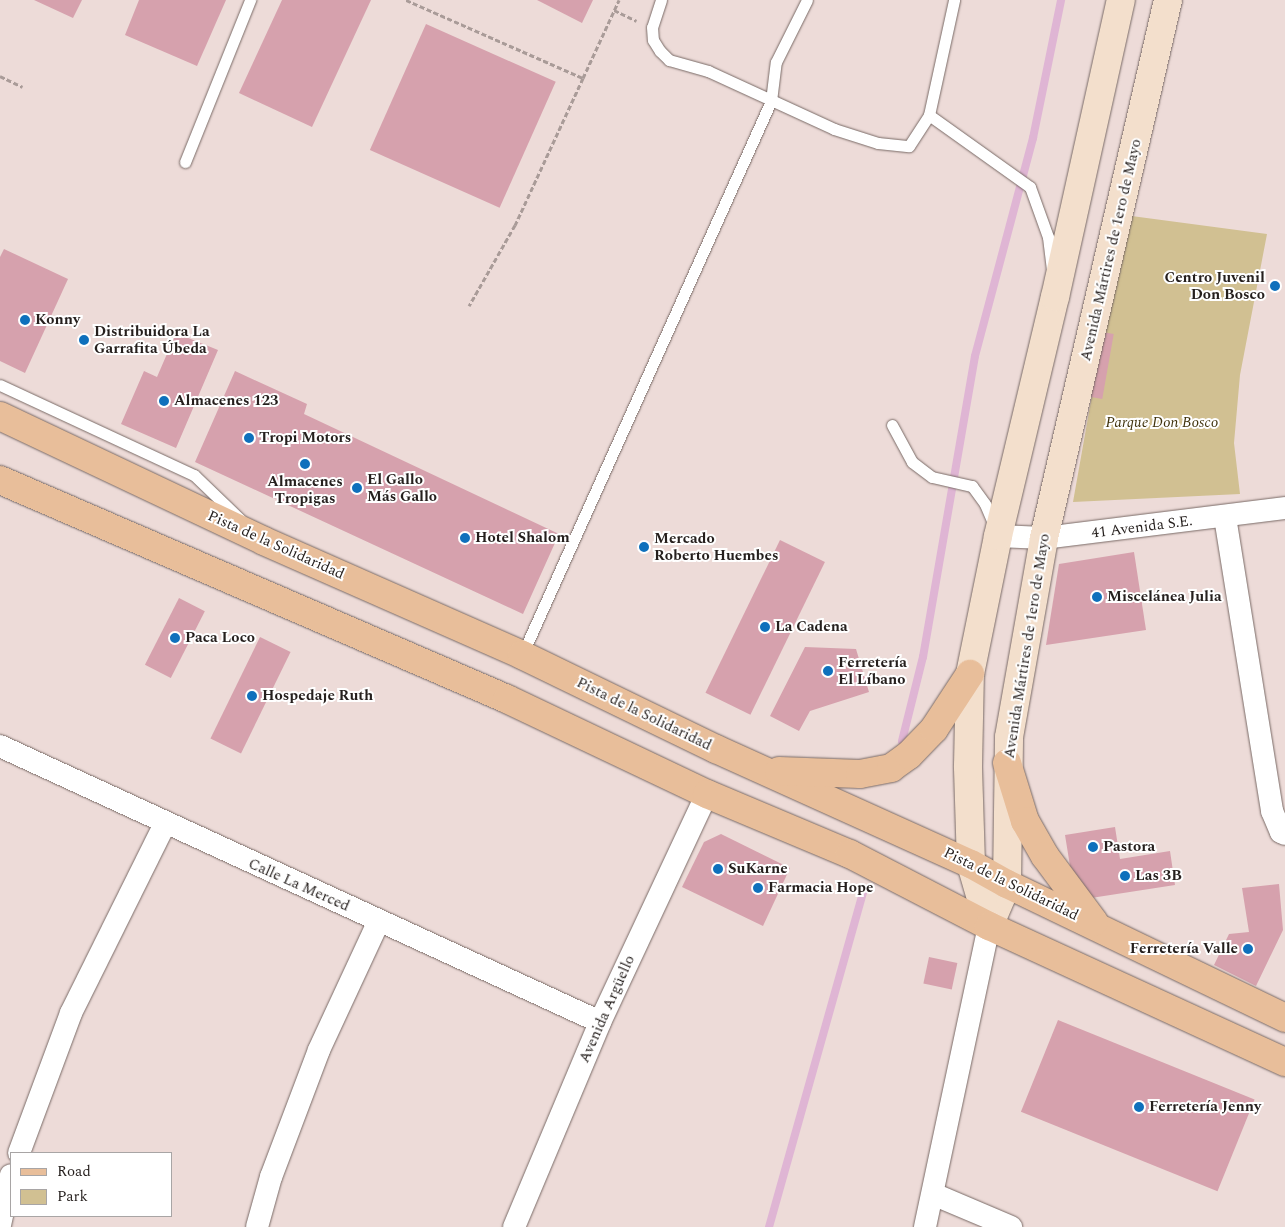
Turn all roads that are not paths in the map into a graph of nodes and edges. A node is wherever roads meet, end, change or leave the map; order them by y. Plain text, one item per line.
1 (250, 0) edge
2 (661, 0) edge
3 (806, 0) edge
4 (954, 0) edge
5 (1122, 0) edge
6 (1168, 0) edge
7 (771, 101) junction
8 (929, 115) junction
9 (185, 162) dead end
10 (1055, 297) junction
11 (0, 385) edge
12 (0, 416) edge
13 (892, 425) dead end
14 (0, 480) edge
15 (1285, 508) edge
16 (1225, 517) junction
17 (998, 536) junction
18 (1044, 538) junction
19 (264, 541) junction
20 (522, 655) junction
21 (970, 674) junction
22 (0, 746) edge
23 (1007, 763) junction
24 (765, 771) junction
25 (707, 794) junction
26 (165, 824) junction
27 (1285, 834) edge
28 (971, 864) junction
29 (1006, 884) junction
30 (379, 921) junction
31 (1096, 925) junction
32 (989, 926) junction
33 (1285, 1018) edge
34 (600, 1022) junction
35 (1285, 1062) edge
36 (19, 1152) edge
37 (10, 1180) edge
38 (933, 1194) junction
39 (0, 1226) edge
40 (257, 1227) edge
41 (514, 1227) edge
42 (925, 1227) edge
43 (1012, 1227) edge

1 - 9 lane
2 - 7 lane
3 - 7 lane
4 - 8 lane
5 - 10 main road
6 - 18 main road, Avenida Mártires de 1ero de Mayo
7 - 8 lane
7 - 20 lane
8 - 10 lane
10 - 17 main road
11 - 19 lane
12 - 19 main road, Pista de la Solidaridad
13 - 17 lane
14 - 25 main road
15 - 16 street, 41 Avenida S.E.
16 - 18 street, 41 Avenida S.E.
16 - 27 street
17 - 18 street, 41 Avenida S.E.
17 - 21 main road
18 - 23 main road, Avenida Mártires de 1ero de Mayo
19 - 20 main road, Pista de la Solidaridad
20 - 24 main road, Pista de la Solidaridad
21 - 24 main road
21 - 28 main road
22 - 26 street, Calle La Merced
23 - 29 main road, Avenida Mártires de 1ero de Mayo
23 - 31 main road
24 - 28 main road, Pista de la Solidaridad
25 - 32 main road
25 - 34 street, Avenida Argüello
26 - 30 street, Calle La Merced
26 - 36 street
28 - 29 main road, Pista de la Solidaridad
28 - 32 main road
29 - 31 main road, Pista de la Solidaridad
29 - 32 main road, Avenida Mártires de 1ero de Mayo
30 - 34 street, Calle La Merced
30 - 40 street
31 - 33 main road, Pista de la Solidaridad
32 - 35 main road
32 - 38 street
34 - 41 street, Avenida Argüello
37 - 39 street
38 - 42 street
38 - 43 street

